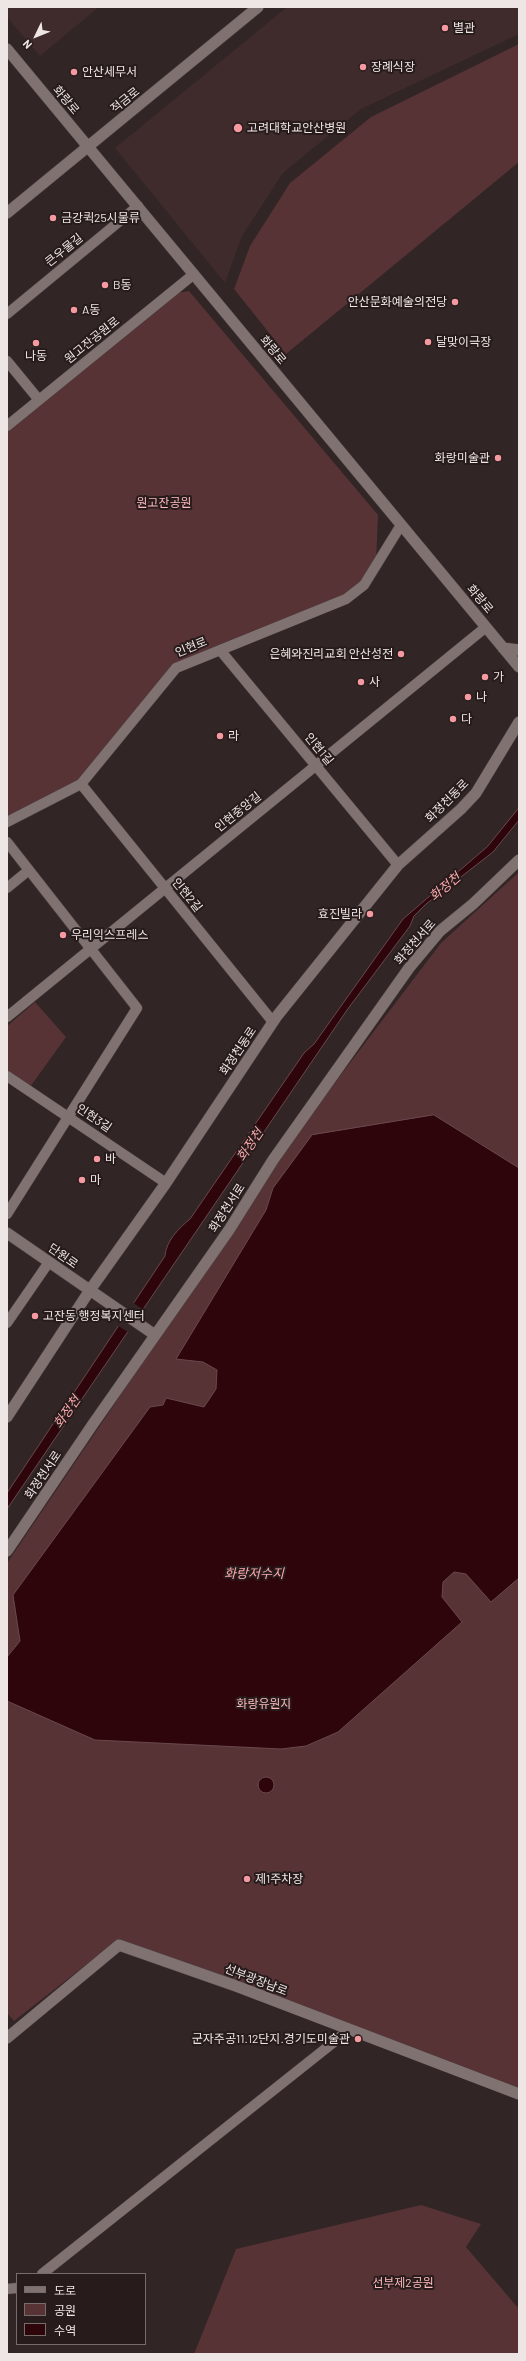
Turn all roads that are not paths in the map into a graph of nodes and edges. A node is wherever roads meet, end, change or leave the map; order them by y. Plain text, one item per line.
1 (258, 7) edge
2 (7, 49) edge
3 (88, 147) junction
4 (138, 206) junction
5 (7, 213) edge
6 (194, 274) junction
7 (7, 314) edge
8 (7, 362) edge
9 (39, 400) junction
10 (7, 426) edge
11 (401, 525) junction
12 (486, 627) junction
13 (503, 648) junction
14 (220, 650) junction
15 (519, 650) edge
16 (519, 667) edge
17 (519, 722) edge
18 (316, 765) junction
19 (81, 784) junction
20 (7, 822) edge
21 (7, 842) edge
22 (519, 860) edge
23 (398, 865) junction
24 (29, 870) junction
25 (7, 888) edge
26 (165, 888) junction
27 (91, 949) junction
28 (7, 1017) edge
29 (273, 1022) junction
30 (7, 1076) edge
31 (68, 1117) junction
32 (166, 1182) junction
33 (7, 1214) edge
34 (7, 1233) edge
35 (49, 1262) junction
36 (90, 1290) junction
37 (7, 1323) edge
38 (151, 1332) junction
39 (7, 1417) edge
40 (7, 1551) edge
41 (349, 2030) junction
42 (7, 2038) edge
43 (519, 2094) edge
44 (43, 2273) edge

1 - 3 street, 적금로
2 - 3 street, 화랑로
3 - 4 street, 화랑로
3 - 5 street, 적금로
4 - 6 street, 화랑로
4 - 7 street, 큰우물길
6 - 9 street, 원고잔공원로
6 - 11 street, 화랑로
8 - 9 street
9 - 10 street, 원고잔공원로
11 - 12 street, 화랑로
11 - 14 street, 인현로
12 - 13 street, 화랑로
12 - 18 street, 인현중앙길
13 - 15 street
13 - 16 street, 화랑로
14 - 18 street, 인현1길
14 - 19 street, 인현로
17 - 23 street, 화정천동로
18 - 23 street, 인현1길
18 - 26 street, 인현중앙길
19 - 20 street, 인현로
19 - 26 street, 인현2길
21 - 24 street
22 - 38 street, 화정천서로
23 - 29 street, 화정천동로
24 - 25 street
24 - 27 street
26 - 27 street, 인현중앙길
26 - 29 street, 인현2길
27 - 28 street, 인현중앙길
27 - 31 street
29 - 32 street, 화정천동로
30 - 31 street, 인현3길
31 - 32 street, 인현3길
31 - 33 street
32 - 36 street, 화정천동로
34 - 35 street, 단원로
35 - 36 street, 단원로
35 - 37 street
36 - 38 street, 단원로
36 - 39 street, 화정천동로
38 - 40 street, 화정천서로
41 - 42 street, 선부광장남로
41 - 43 street, 선부광장남로
41 - 44 street

